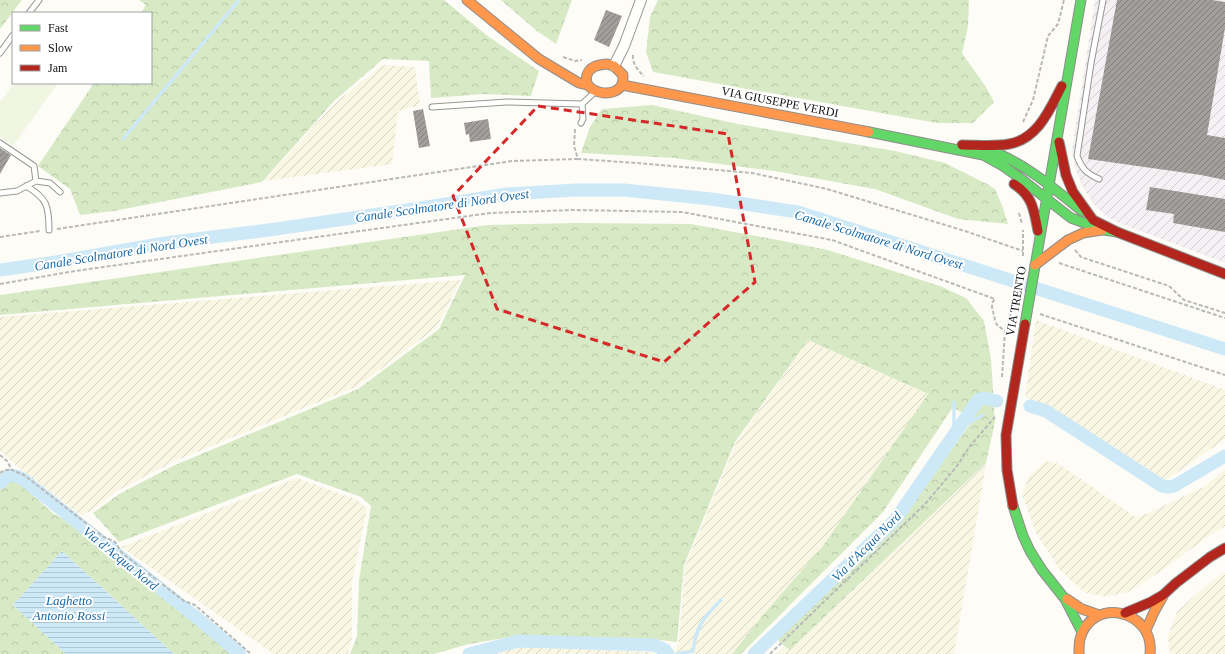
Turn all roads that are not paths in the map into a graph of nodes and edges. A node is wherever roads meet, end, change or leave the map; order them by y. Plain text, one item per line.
1 (39, 0) edge
2 (467, 0) edge
3 (641, 0) edge
4 (1081, 0) edge
5 (1104, 0) edge
6 (30, 12) edge
7 (12, 36) edge
8 (0, 53) edge
9 (540, 59) junction
10 (614, 66) junction
11 (588, 72) junction
12 (1068, 74) junction
13 (587, 85) junction
14 (622, 85) junction
15 (596, 92) junction
16 (582, 104) junction
17 (432, 106) dead end
18 (582, 121) road end
19 (1057, 136) junction
20 (0, 143) edge
21 (933, 144) junction
22 (974, 145) junction
23 (1099, 179) dead end
24 (36, 181) junction
25 (1048, 185) junction
26 (26, 186) junction
27 (60, 192) dead end
28 (0, 193) edge
29 (1046, 199) junction
30 (1093, 220) junction
31 (49, 230) road end
32 (1104, 230) junction
33 (1117, 232) junction
34 (1040, 236) junction
35 (1035, 264) junction
36 (1225, 274) edge
37 (1225, 548) edge
38 (1063, 594) junction
39 (1163, 595) junction
40 (1126, 613) junction
41 (1099, 615) junction
42 (1146, 630) junction
43 (1082, 632) junction
44 (1079, 654) edge
45 (1150, 654) edge

1 - 6 lane
2 - 9 street
3 - 10 street
4 - 12 street, VIA TRENTO
5 - 23 lane
7 - 8 lane
9 - 11 street
9 - 13 street
10 - 11 street
10 - 14 street
11 - 13 street
12 - 19 street, VIA TRENTO
12 - 22 street, VIA GIUSEPPE VERDI
13 - 15 street
14 - 15 street
14 - 21 street, VIA GIUSEPPE VERDI
15 - 16 lane
16 - 17 lane
16 - 18 lane
19 - 25 street, VIA TRENTO
19 - 30 street
20 - 24 lane
21 - 22 street, VIA GIUSEPPE VERDI
21 - 29 street, VIA GIUSEPPE VERDI
21 - 34 street, VIA GIUSEPPE VERDI
22 - 25 street, VIA GIUSEPPE VERDI
24 - 26 lane
24 - 27 lane
25 - 29 street, VIA TRENTO
25 - 30 street, VIA GIUSEPPE VERDI
26 - 28 lane
26 - 31 lane
29 - 32 street, VIA GIUSEPPE VERDI
29 - 34 street, VIA TRENTO
30 - 33 street, VIA GIUSEPPE VERDI
32 - 33 street
32 - 35 street
33 - 36 street
34 - 35 street, VIA TRENTO
35 - 38 street, VIA TRENTO
37 - 39 street
38 - 41 street, VIA TRENTO
38 - 43 street, VIA TRENTO
39 - 40 street
39 - 42 street
40 - 41 street, VIA TRENTO
40 - 42 street
41 - 43 street
42 - 45 street
43 - 44 street

